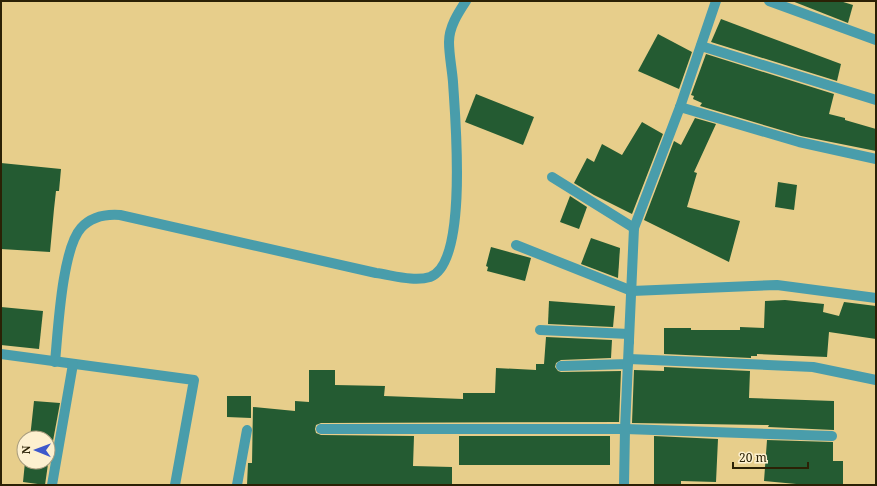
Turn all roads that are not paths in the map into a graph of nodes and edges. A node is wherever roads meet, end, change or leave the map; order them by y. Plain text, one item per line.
1 (466, 1) edge
2 (716, 1) edge
3 (768, 1) edge
4 (876, 40) edge
5 (701, 46) junction
6 (876, 100) edge
7 (680, 107) junction
8 (876, 159) edge
9 (552, 177) dead end
10 (634, 228) junction
11 (516, 245) dead end
12 (632, 291) junction
13 (876, 298) edge
14 (540, 330) dead end
15 (1, 354) edge
16 (629, 359) junction
17 (55, 362) junction
18 (73, 364) junction
19 (561, 366) dead end
20 (876, 380) edge
21 (321, 429) dead end
22 (625, 429) junction
23 (247, 430) dead end
24 (832, 436) dead end
25 (52, 485) edge
26 (175, 485) edge
27 (238, 485) edge
28 (624, 485) edge

1 - 17 street
2 - 5 street
3 - 4 street
5 - 6 street
5 - 7 street
7 - 8 street
7 - 10 street
9 - 10 street
10 - 12 street
11 - 12 street
12 - 13 street
12 - 16 street
14 - 16 street
15 - 17 street
16 - 19 street
16 - 20 street
16 - 22 street
17 - 18 street
18 - 25 street
18 - 26 street
21 - 22 street
22 - 24 street
22 - 28 street
23 - 27 street

